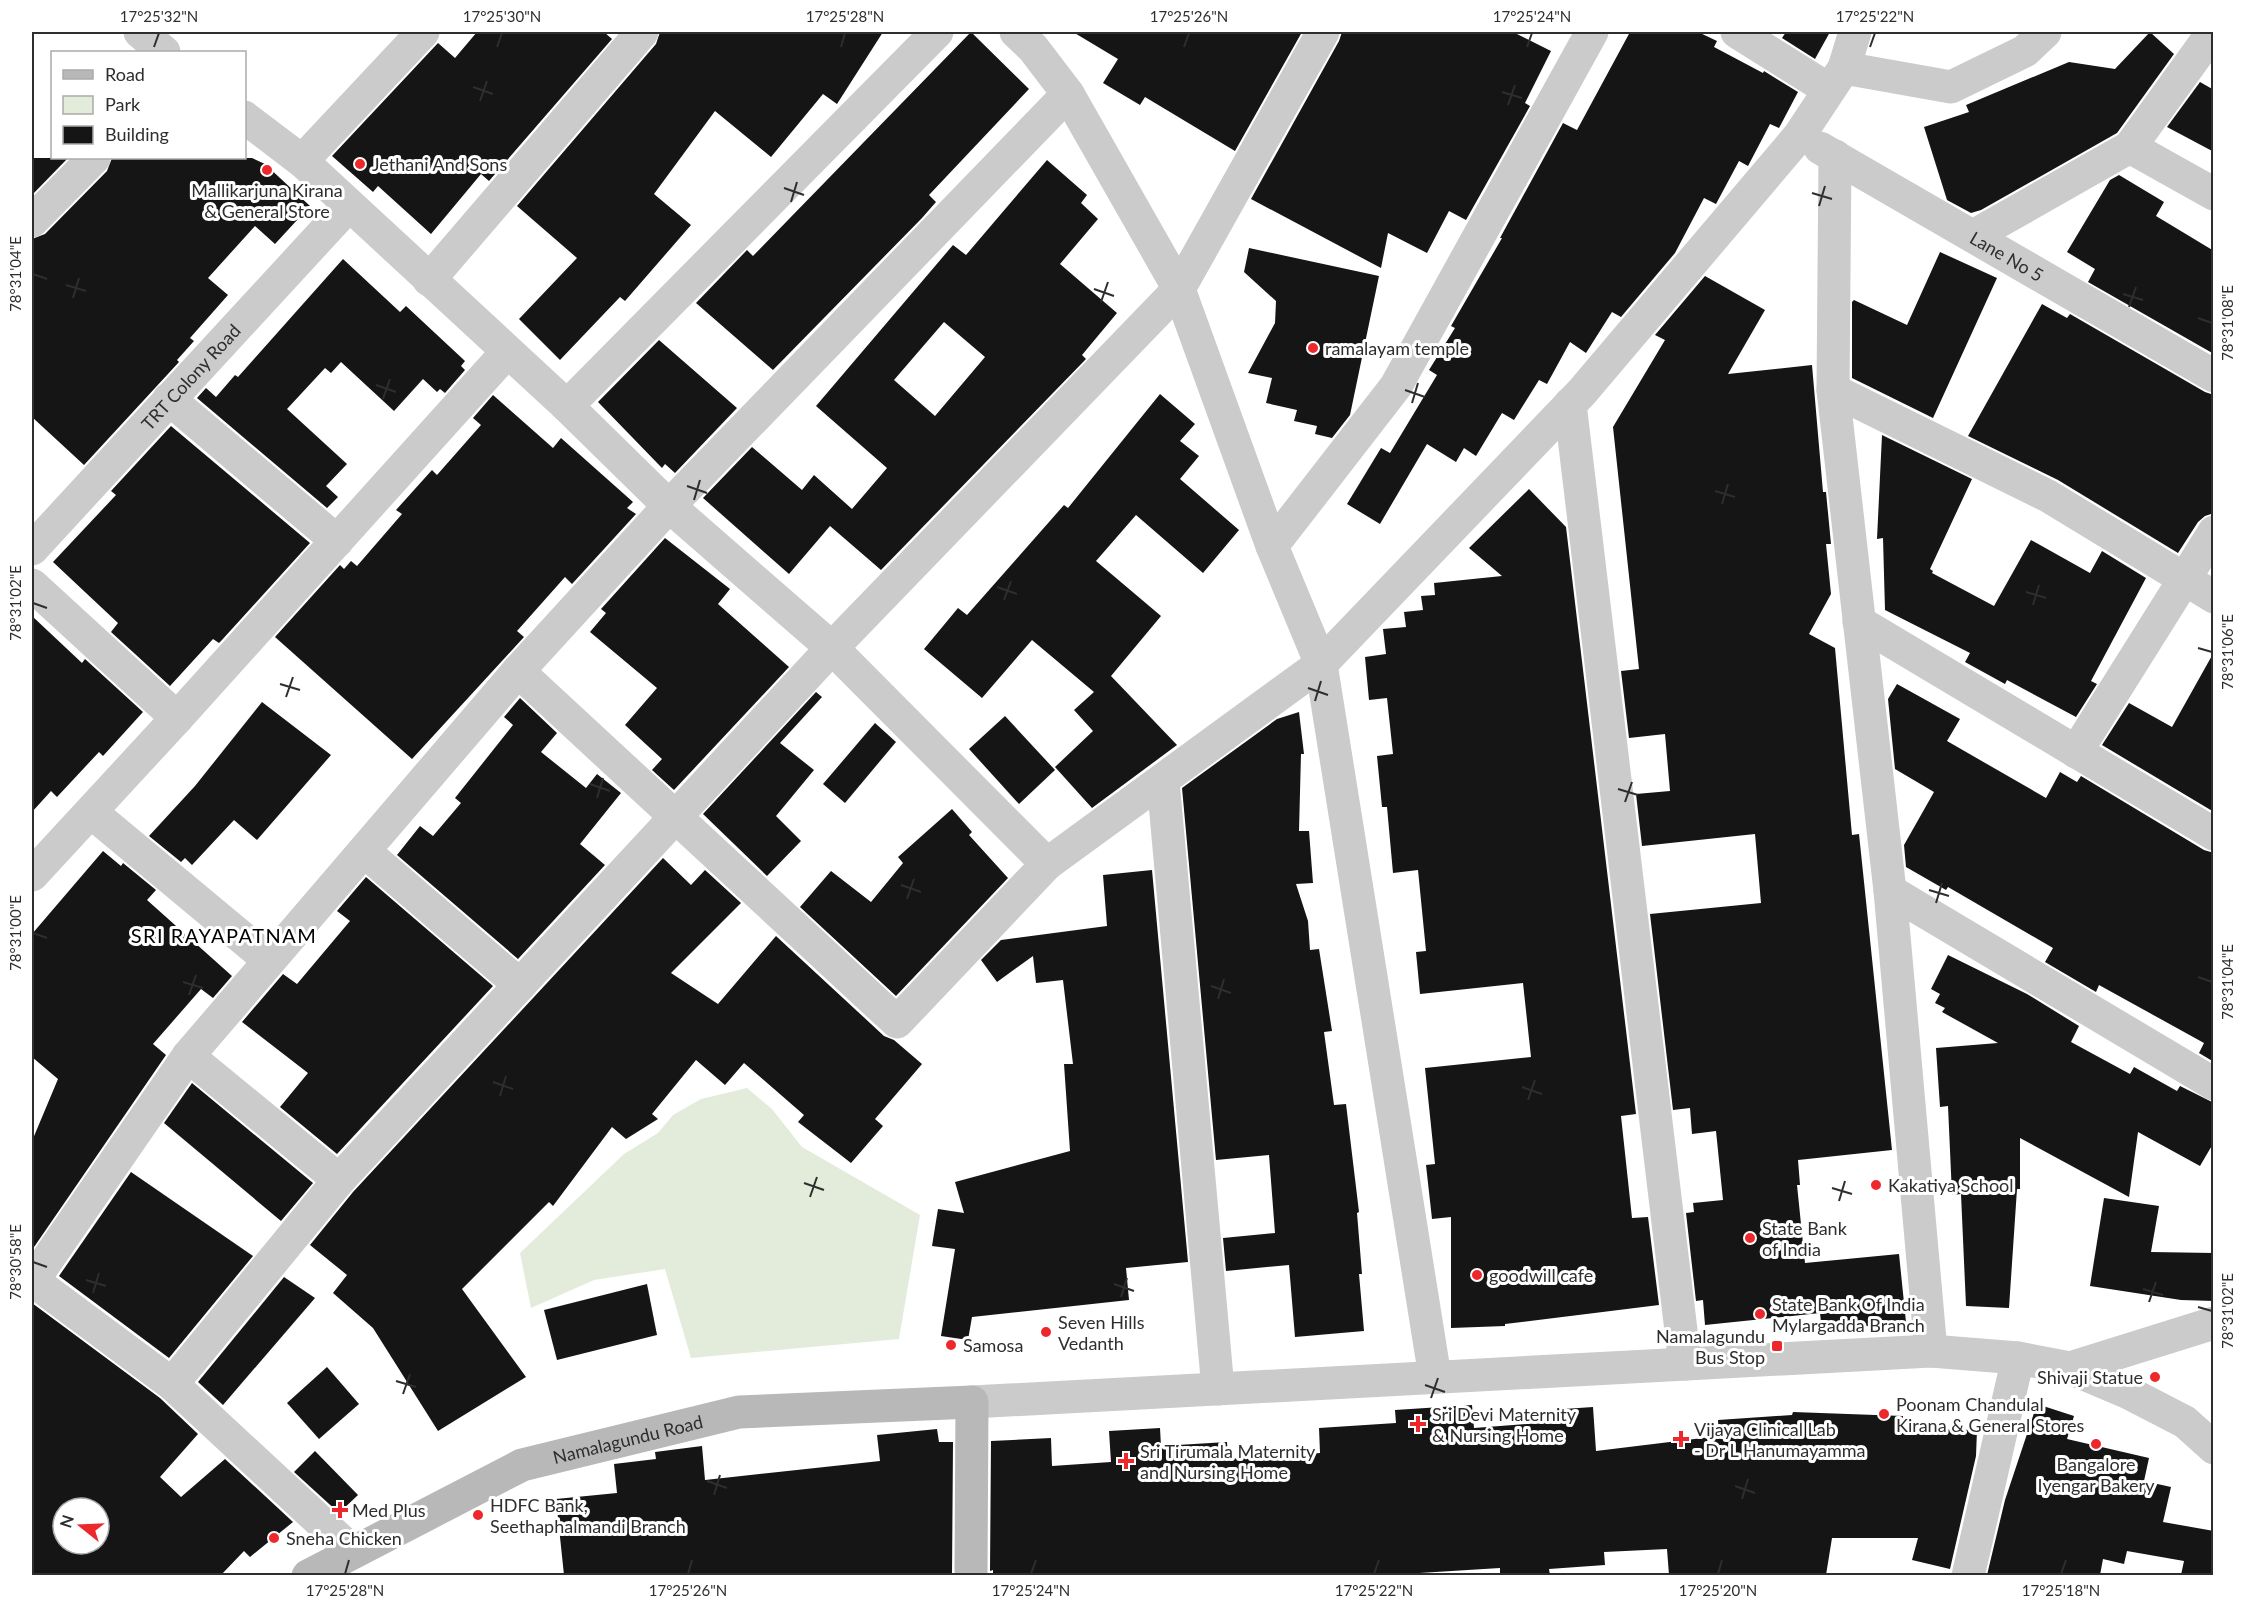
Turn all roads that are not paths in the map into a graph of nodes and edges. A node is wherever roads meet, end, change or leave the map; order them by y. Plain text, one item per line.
1 (140, 32) edge
2 (423, 32) edge
3 (642, 32) edge
4 (937, 32) edge
5 (1323, 32) edge
6 (1592, 32) edge
7 (1737, 32) edge
8 (1855, 32) edge
9 (2045, 32) edge
10 (2213, 32) edge
11 (1031, 37) edge
12 (163, 51) edge
13 (1836, 79) junction
14 (1068, 94) junction
15 (246, 119) edge
16 (1799, 136) junction
17 (2130, 147) junction
18 (1835, 156) junction
19 (93, 159) edge
20 (302, 161) junction
21 (2214, 194) edge
22 (349, 205) junction
23 (32, 221) edge
24 (1973, 236) junction
25 (429, 280) junction
26 (1179, 289) junction
27 (507, 352) junction
28 (2214, 376) edge
29 (1833, 390) junction
30 (169, 399) junction
31 (1570, 404) junction
32 (567, 406) junction
33 (669, 506) junction
34 (2214, 532) edge
35 (337, 542) junction
36 (1272, 546) junction
37 (32, 549) edge
38 (2185, 580) junction
39 (32, 585) edge
40 (2214, 597) edge
41 (1859, 622) junction
42 (832, 648) junction
43 (1321, 664) junction
44 (518, 671) junction
45 (177, 718) junction
46 (2076, 752) junction
47 (1163, 781) junction
48 (91, 812) junction
49 (676, 820) junction
50 (2214, 834) edge
51 (363, 851) junction
52 (1047, 864) junction
53 (32, 875) edge
54 (1890, 891) junction
55 (269, 960) junction
56 (520, 985) junction
57 (188, 1056) junction
58 (2214, 1084) edge
59 (339, 1180) junction
60 (32, 1281) edge
61 (2214, 1323) edge
62 (1931, 1351) junction
63 (2018, 1358) junction
64 (1685, 1364) junction
65 (2070, 1368) junction
66 (1435, 1377) junction
67 (172, 1384) junction
68 (1218, 1389) junction
69 (972, 1402) junction
70 (2214, 1448) edge
71 (352, 1551) junction
72 (308, 1575) edge
73 (971, 1575) edge
74 (1968, 1575) edge

1 - 12 street
2 - 20 street
3 - 25 street
4 - 32 street
5 - 26 street
6 - 36 street
7 - 13 street
8 - 13 street
9 - 13 street
10 - 17 street
11 - 14 street
13 - 16 street
14 - 26 street
14 - 33 street
15 - 20 street
16 - 18 street, Lane No 5
16 - 31 street
17 - 21 street
17 - 24 street
18 - 24 street, Lane No 5
18 - 29 street
19 - 23 street
20 - 22 street
22 - 25 street
22 - 30 street, TRT Colony Road
24 - 28 street, Lane No 5
25 - 27 street
26 - 36 street
26 - 42 street
27 - 32 street
27 - 35 street
29 - 38 street
29 - 41 street
30 - 35 street
30 - 37 street, TRT Colony Road
31 - 43 street
31 - 64 street
32 - 33 street
33 - 42 street
33 - 44 street
34 - 38 street
35 - 45 street
36 - 43 street
38 - 40 street
38 - 46 street
39 - 45 street
41 - 46 street
41 - 54 street
42 - 49 street
42 - 52 street
43 - 47 street
43 - 66 street
44 - 49 street
44 - 51 street
45 - 48 street
46 - 50 street
47 - 52 street
47 - 68 street
48 - 53 street
48 - 55 street
49 - 52 street
49 - 56 street
51 - 55 street
51 - 56 street
54 - 58 street
54 - 62 street
55 - 57 street
56 - 59 street
57 - 59 street
57 - 60 street
59 - 67 street
60 - 67 street
61 - 65 street
62 - 63 street
62 - 64 street
63 - 65 street
63 - 74 street
64 - 66 street
65 - 70 street
66 - 68 street
67 - 71 street
68 - 69 street
69 - 71 street, Namalagundu Road
69 - 73 street
71 - 72 street, Namalagundu Road

